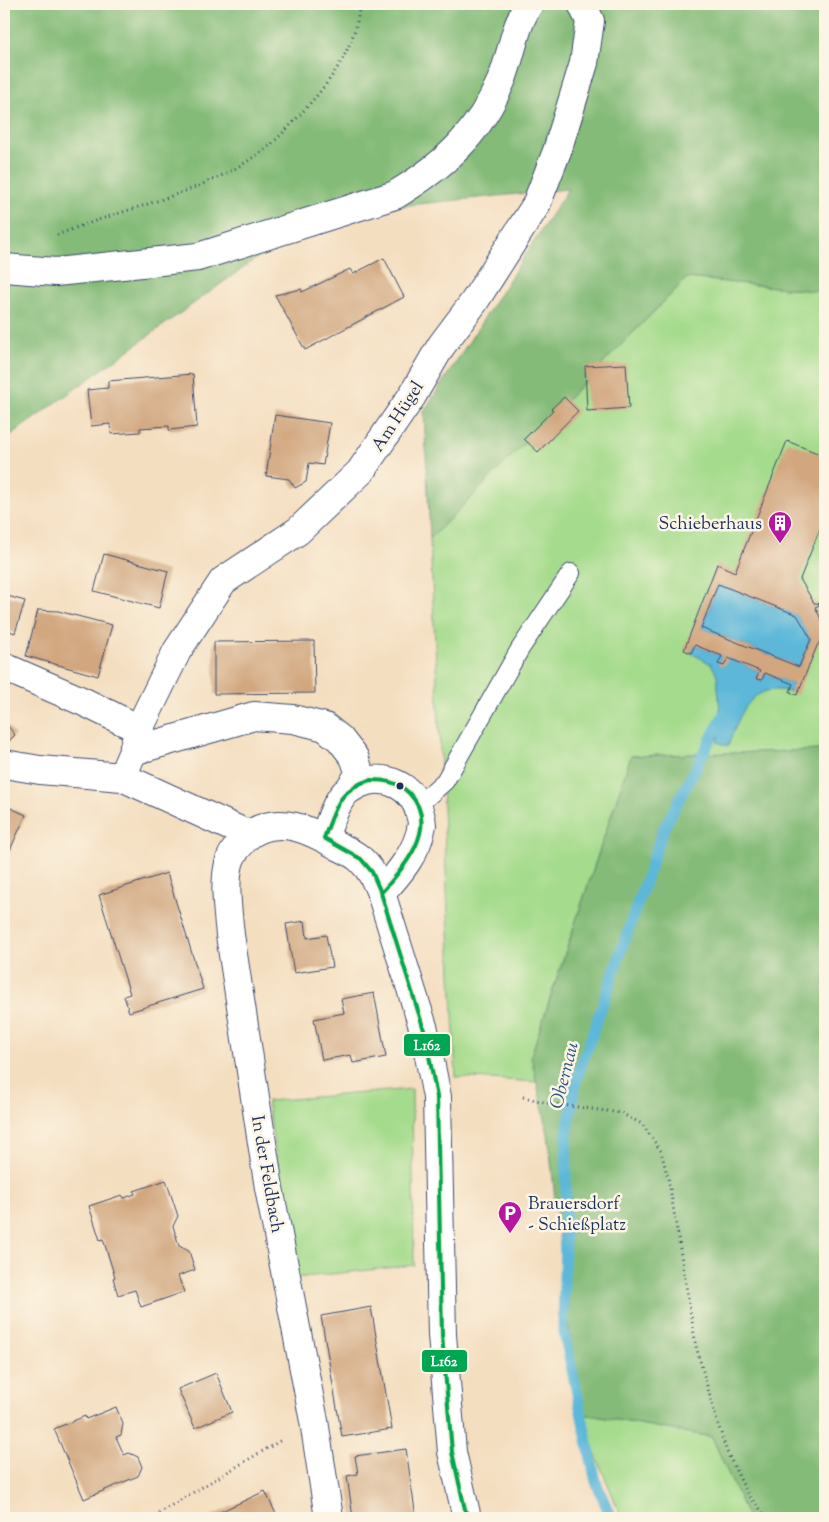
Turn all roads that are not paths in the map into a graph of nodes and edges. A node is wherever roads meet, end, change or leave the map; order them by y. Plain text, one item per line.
1 (529, 4) edge
2 (582, 4) edge
3 (4, 268) edge
4 (571, 573) dead end
5 (4, 667) edge
6 (136, 740) junction
7 (4, 764) edge
8 (122, 778) junction
9 (350, 788) junction
10 (418, 805) junction
11 (249, 834) junction
12 (324, 838) junction
13 (381, 893) junction
14 (329, 1518) edge
15 (467, 1518) edge

1 - 3 street
2 - 6 street, Am Hügel
4 - 10 lane
5 - 6 street
6 - 8 street, Am Hügel
6 - 9 street
7 - 8 street
8 - 11 street
9 - 10 street
9 - 12 street
10 - 13 street
11 - 12 street
11 - 14 street, In der Feldbach
12 - 13 street
13 - 15 street

